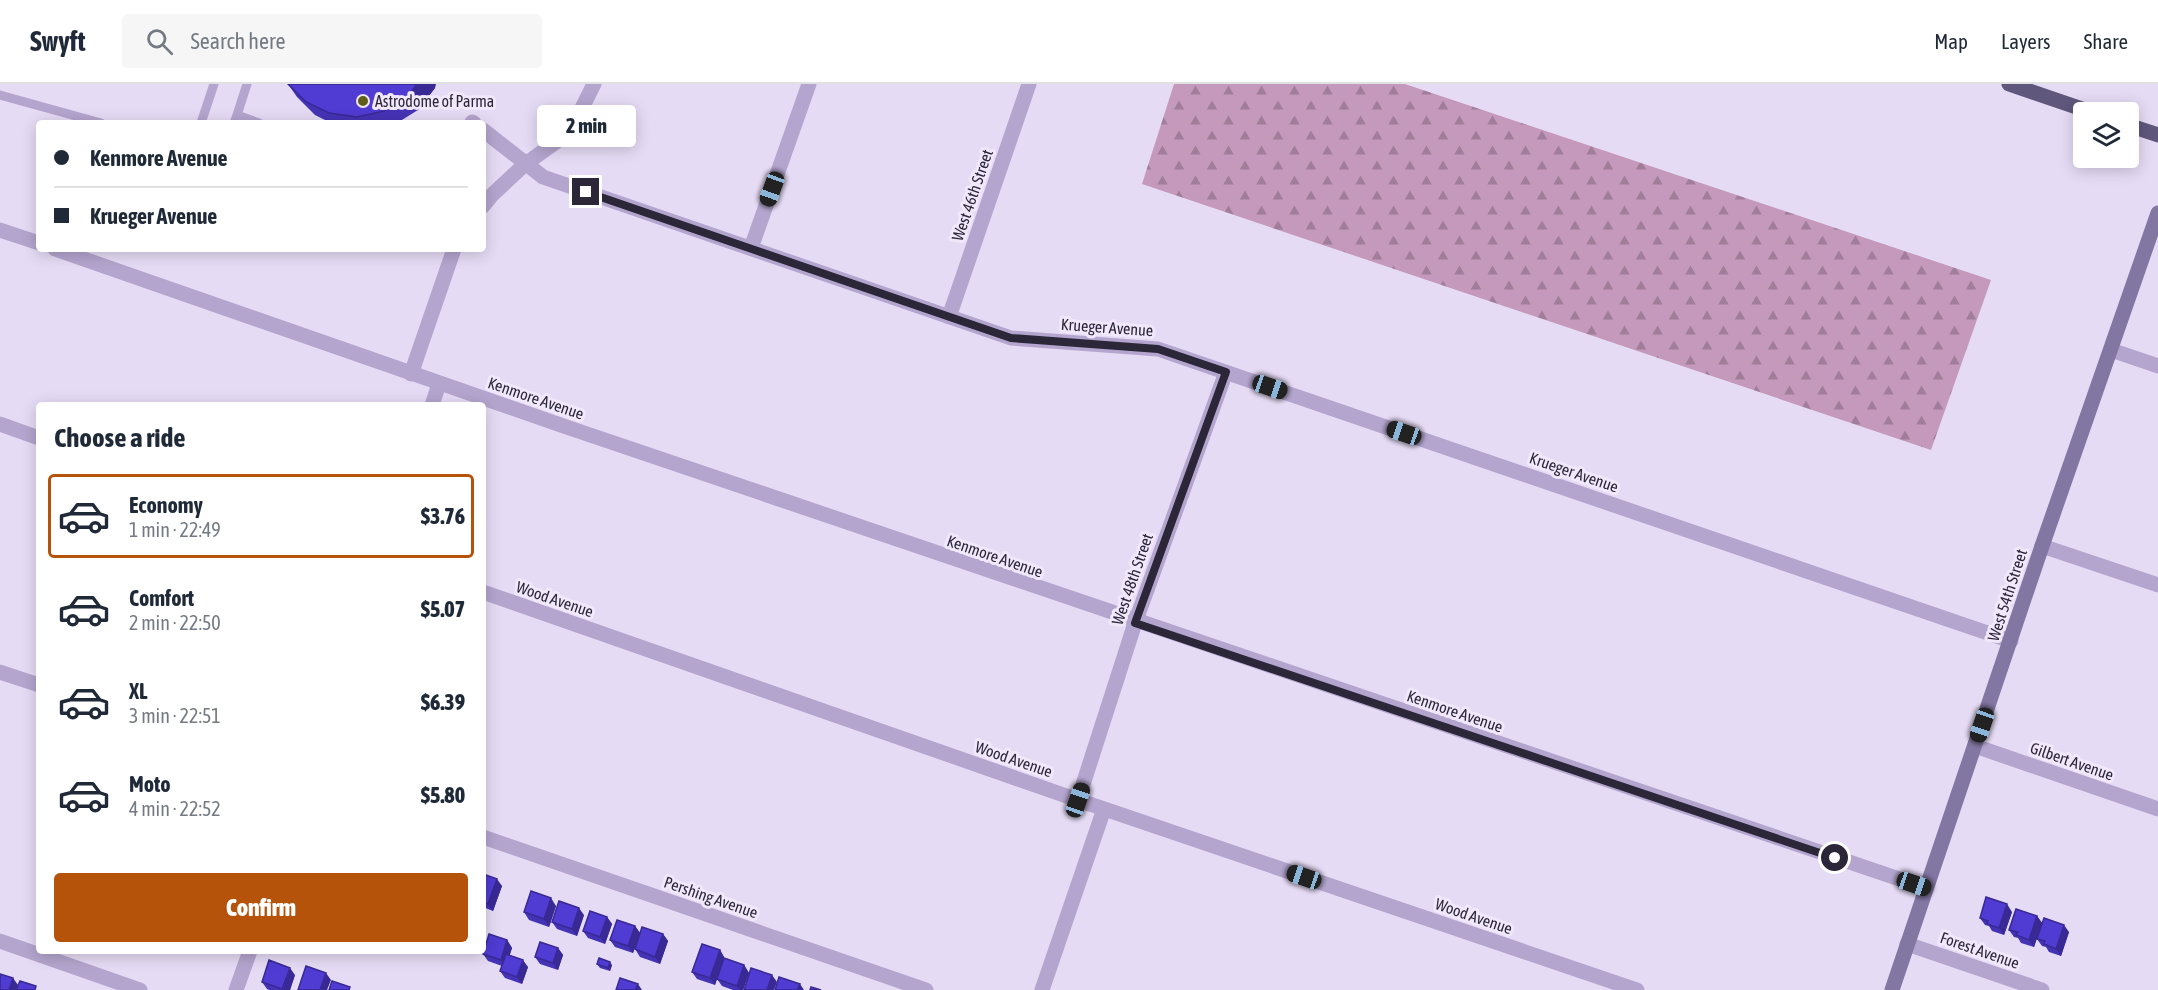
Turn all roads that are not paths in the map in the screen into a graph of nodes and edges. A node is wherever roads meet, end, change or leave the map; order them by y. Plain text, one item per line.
1 (214, 84) edge
2 (247, 84) edge
3 (594, 84) edge
4 (809, 84) edge
5 (1029, 84) edge
6 (2009, 84) edge
7 (0, 95) edge
8 (2073, 106) edge
9 (235, 119) edge
10 (90, 120) edge
11 (202, 120) edge
12 (2139, 129) edge
13 (486, 133) edge
14 (2158, 135) edge
15 (524, 165) junction
16 (486, 202) edge
17 (2158, 213) edge
18 (0, 230) edge
19 (2155, 230) edge
20 (36, 242) edge
21 (751, 248) junction
22 (64, 252) edge
23 (453, 252) edge
24 (949, 317) junction
25 (2110, 350) junction
26 (2158, 366) edge
27 (1226, 372) junction
28 (411, 374) junction
29 (439, 384) junction
30 (433, 402) edge
31 (0, 424) edge
32 (36, 437) edge
33 (2042, 546) junction
34 (2158, 585) edge
35 (486, 593) edge
36 (1135, 623) junction
37 (2011, 641) junction
38 (0, 672) edge
39 (36, 684) edge
40 (1975, 746) junction
41 (1078, 800) junction
42 (1104, 809) junction
43 (2158, 809) edge
44 (486, 838) edge
45 (1926, 888) junction
46 (0, 941) edge
47 (1907, 944) junction
48 (36, 954) edge
49 (37, 954) edge
50 (249, 954) edge
51 (140, 990) edge
52 (236, 990) edge
53 (926, 990) edge
54 (1042, 990) edge
55 (1637, 990) edge
56 (1892, 990) edge
57 (2042, 990) edge

1 - 11 lane
2 - 9 lane
3 - 15 street
4 - 21 street
5 - 24 street, West 46th Street
6 - 8 main road
7 - 10 lane
12 - 14 main road
13 - 15 street, Krueger Avenue
15 - 16 street
15 - 21 street, Krueger Avenue
17 - 19 street, West 54th Street
18 - 20 street
19 - 25 street, West 54th Street
21 - 24 street, Krueger Avenue
22 - 28 street, Kenmore Avenue
23 - 28 street
24 - 27 street, Krueger Avenue
25 - 26 street
25 - 33 street, West 54th Street
27 - 36 street, West 48th Street
27 - 37 street, Krueger Avenue
28 - 29 street, Kenmore Avenue
29 - 30 street
29 - 36 street, Kenmore Avenue
31 - 32 street
33 - 34 street
33 - 37 street, West 54th Street
35 - 41 street, Wood Avenue
36 - 41 street, West 48th Street
36 - 45 street, Kenmore Avenue
37 - 40 street, West 54th Street
38 - 39 street
40 - 43 street, Gilbert Avenue
40 - 45 street, West 54th Street
41 - 42 street, Wood Avenue
42 - 54 street
42 - 55 street, Wood Avenue
44 - 53 street, Pershing Avenue
45 - 47 street, West 54th Street
46 - 48 street
47 - 56 street, West 54th Street
47 - 57 street, Forest Avenue
49 - 51 street
50 - 52 street

